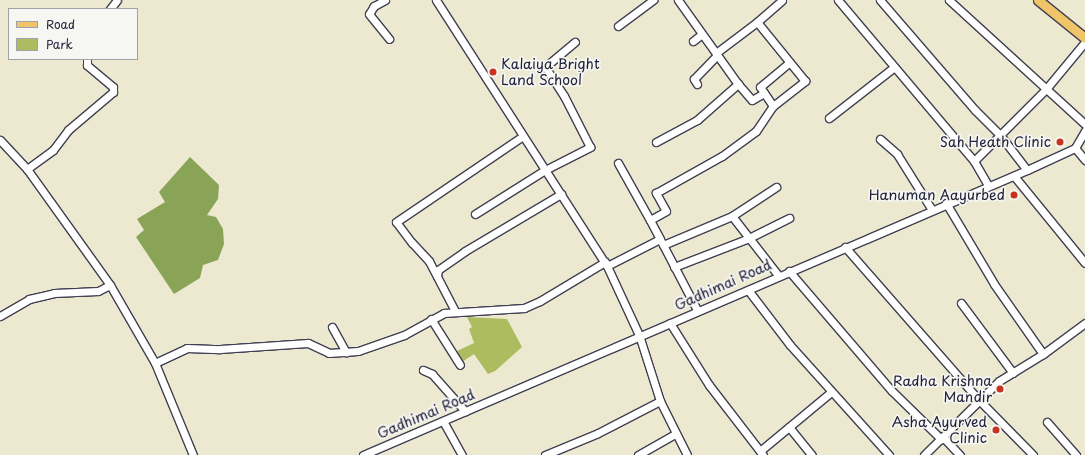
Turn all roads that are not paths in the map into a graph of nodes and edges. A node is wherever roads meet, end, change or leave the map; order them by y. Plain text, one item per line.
1 (117, 0) edge
2 (385, 0) edge
3 (436, 0) edge
4 (653, 0) edge
5 (678, 0) edge
6 (782, 0) edge
7 (838, 0) edge
8 (880, 0) edge
9 (949, 0) edge
10 (1038, 0) edge
11 (372, 3) edge
12 (111, 8) edge
13 (757, 22) junction
14 (618, 26) dead end
15 (702, 34) junction
16 (1085, 38) edge
17 (389, 39) dead end
18 (693, 41) dead end
19 (575, 42) dead end
20 (1085, 42) edge
21 (717, 54) junction
22 (87, 60) edge
23 (789, 63) junction
24 (893, 68) junction
25 (697, 84) dead end
26 (738, 84) junction
27 (1046, 89) junction
28 (764, 93) junction
29 (773, 106) junction
30 (829, 118) dead end
31 (1085, 124) edge
32 (1085, 130) edge
33 (1000, 135) junction
34 (523, 136) junction
35 (0, 140) edge
36 (880, 140) dead end
37 (656, 142) dead end
38 (1075, 148) junction
39 (1085, 160) edge
40 (974, 161) junction
41 (618, 163) dead end
42 (27, 169) junction
43 (545, 170) junction
44 (1027, 170) junction
45 (1014, 176) junction
46 (988, 185) junction
47 (776, 187) dead end
48 (561, 194) junction
49 (946, 203) junction
50 (932, 210) junction
51 (476, 214) dead end
52 (732, 216) junction
53 (789, 218) dead end
54 (650, 220) junction
55 (749, 238) junction
56 (662, 242) junction
57 (845, 248) junction
58 (606, 264) junction
59 (1085, 264) edge
60 (674, 267) junction
61 (789, 271) junction
62 (778, 275) junction
63 (437, 276) junction
64 (110, 285) junction
65 (748, 290) junction
66 (961, 302) dead end
67 (697, 310) junction
68 (455, 311) junction
69 (0, 316) edge
70 (431, 319) junction
71 (1085, 322) edge
72 (670, 323) junction
73 (332, 327) dead end
74 (639, 335) junction
75 (346, 352) junction
76 (1043, 354) junction
77 (155, 364) junction
78 (460, 365) dead end
79 (423, 370) dead end
80 (1013, 373) junction
81 (831, 392) junction
82 (979, 400) junction
83 (660, 401) junction
84 (465, 411) junction
85 (443, 421) junction
86 (1046, 422) dead end
87 (789, 427) junction
88 (675, 434) junction
89 (942, 438) junction
90 (762, 453) edge
91 (193, 455) edge
92 (363, 455) edge
93 (462, 455) edge
94 (545, 455) edge
95 (638, 455) edge
96 (687, 455) edge
97 (812, 455) edge
98 (889, 455) edge
99 (924, 455) edge
100 (960, 455) edge
101 (1033, 455) edge
102 (1076, 455) edge

1 - 12 street
2 - 11 street
3 - 34 street
4 - 14 street
5 - 15 street
6 - 13 street
7 - 24 street
8 - 33 street
9 - 27 street
10 - 16 main road
11 - 17 street
13 - 21 street
13 - 23 street
15 - 18 street
15 - 21 street
19 - 43 street
20 - 27 street
21 - 25 street
21 - 26 street
22 - 42 street
23 - 28 street
23 - 29 street
24 - 30 street
24 - 40 street
26 - 28 street
26 - 37 street
27 - 31 street
27 - 33 street
28 - 29 street
29 - 54 street
32 - 38 street
33 - 40 street
33 - 44 street
34 - 43 street
34 - 63 street
35 - 42 street
36 - 50 street
38 - 39 street
38 - 44 street, Gadhimai Road
40 - 46 street
41 - 54 street
42 - 64 street
43 - 48 street
43 - 51 street
44 - 45 street, Gadhimai Road
45 - 46 street, Gadhimai Road
45 - 59 street
46 - 49 street, Gadhimai Road
47 - 52 street
48 - 58 street
48 - 63 street
49 - 50 street, Gadhimai Road
49 - 76 street
50 - 57 street, Gadhimai Road
52 - 55 street
52 - 56 street
53 - 55 street
54 - 56 street
55 - 60 street
55 - 62 street
56 - 58 street
56 - 60 street
57 - 61 street, Gadhimai Road
57 - 82 street
58 - 68 street
58 - 74 street
60 - 67 street
61 - 62 street, Gadhimai Road
61 - 89 street
62 - 65 street, Gadhimai Road
63 - 68 street
64 - 69 street
64 - 77 street
65 - 67 street, Gadhimai Road
65 - 81 street
66 - 80 street
67 - 72 street, Gadhimai Road
68 - 70 street
70 - 75 street
70 - 78 street
71 - 76 street
72 - 74 street, Gadhimai Road
72 - 90 street
73 - 75 street
74 - 83 street
74 - 84 street, Gadhimai Road
75 - 77 street
76 - 80 street
77 - 91 street
79 - 84 street
80 - 82 street
81 - 87 street
81 - 98 street
82 - 89 street
82 - 101 street
83 - 88 street
83 - 94 street
84 - 85 street, Gadhimai Road
85 - 92 street, Gadhimai Road
85 - 93 street
86 - 102 street
87 - 90 street
87 - 97 street
88 - 95 street
88 - 96 street
89 - 99 street
89 - 100 street

